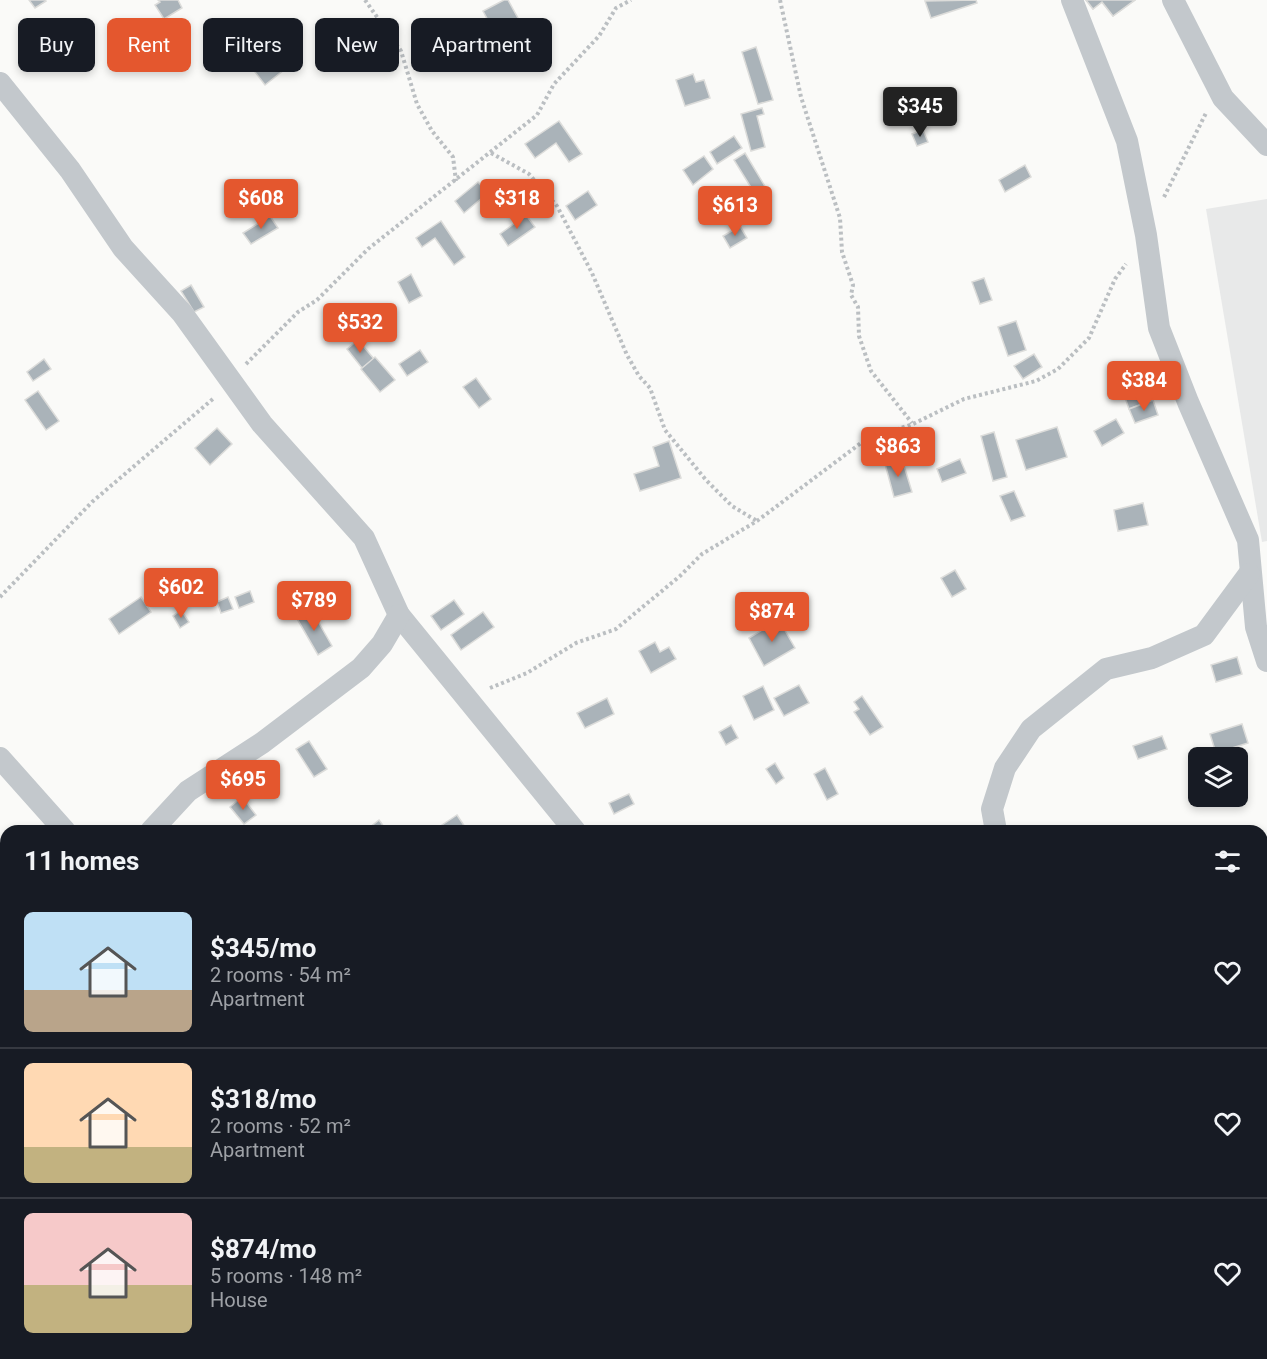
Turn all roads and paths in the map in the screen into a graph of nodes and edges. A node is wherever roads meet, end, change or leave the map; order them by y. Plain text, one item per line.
1 (365, 0) edge
2 (631, 0) edge
3 (780, 0) edge
4 (1072, 0) edge
5 (1173, 0) edge
6 (0, 83) edge
7 (1223, 98) junction
8 (509, 139) dead end
9 (1267, 145) edge
10 (491, 153) dead end
11 (456, 181) dead end
12 (1146, 236) junction
13 (913, 424) junction
14 (757, 521) junction
15 (1249, 574) junction
16 (399, 615) junction
17 (1267, 661) edge
18 (466, 697) junction
19 (0, 758) edge
20 (59, 825) edge
21 (157, 825) edge
22 (570, 825) edge
23 (995, 825) edge

1 - 11 path
2 - 8 path
3 - 13 path
4 - 12 street
5 - 7 street
6 - 16 street
7 - 9 street
7 - 12 path
10 - 14 path
12 - 13 path
12 - 15 street
13 - 14 path
14 - 18 path
15 - 17 street
15 - 23 street
16 - 18 street
16 - 21 street
18 - 22 street
19 - 20 street

